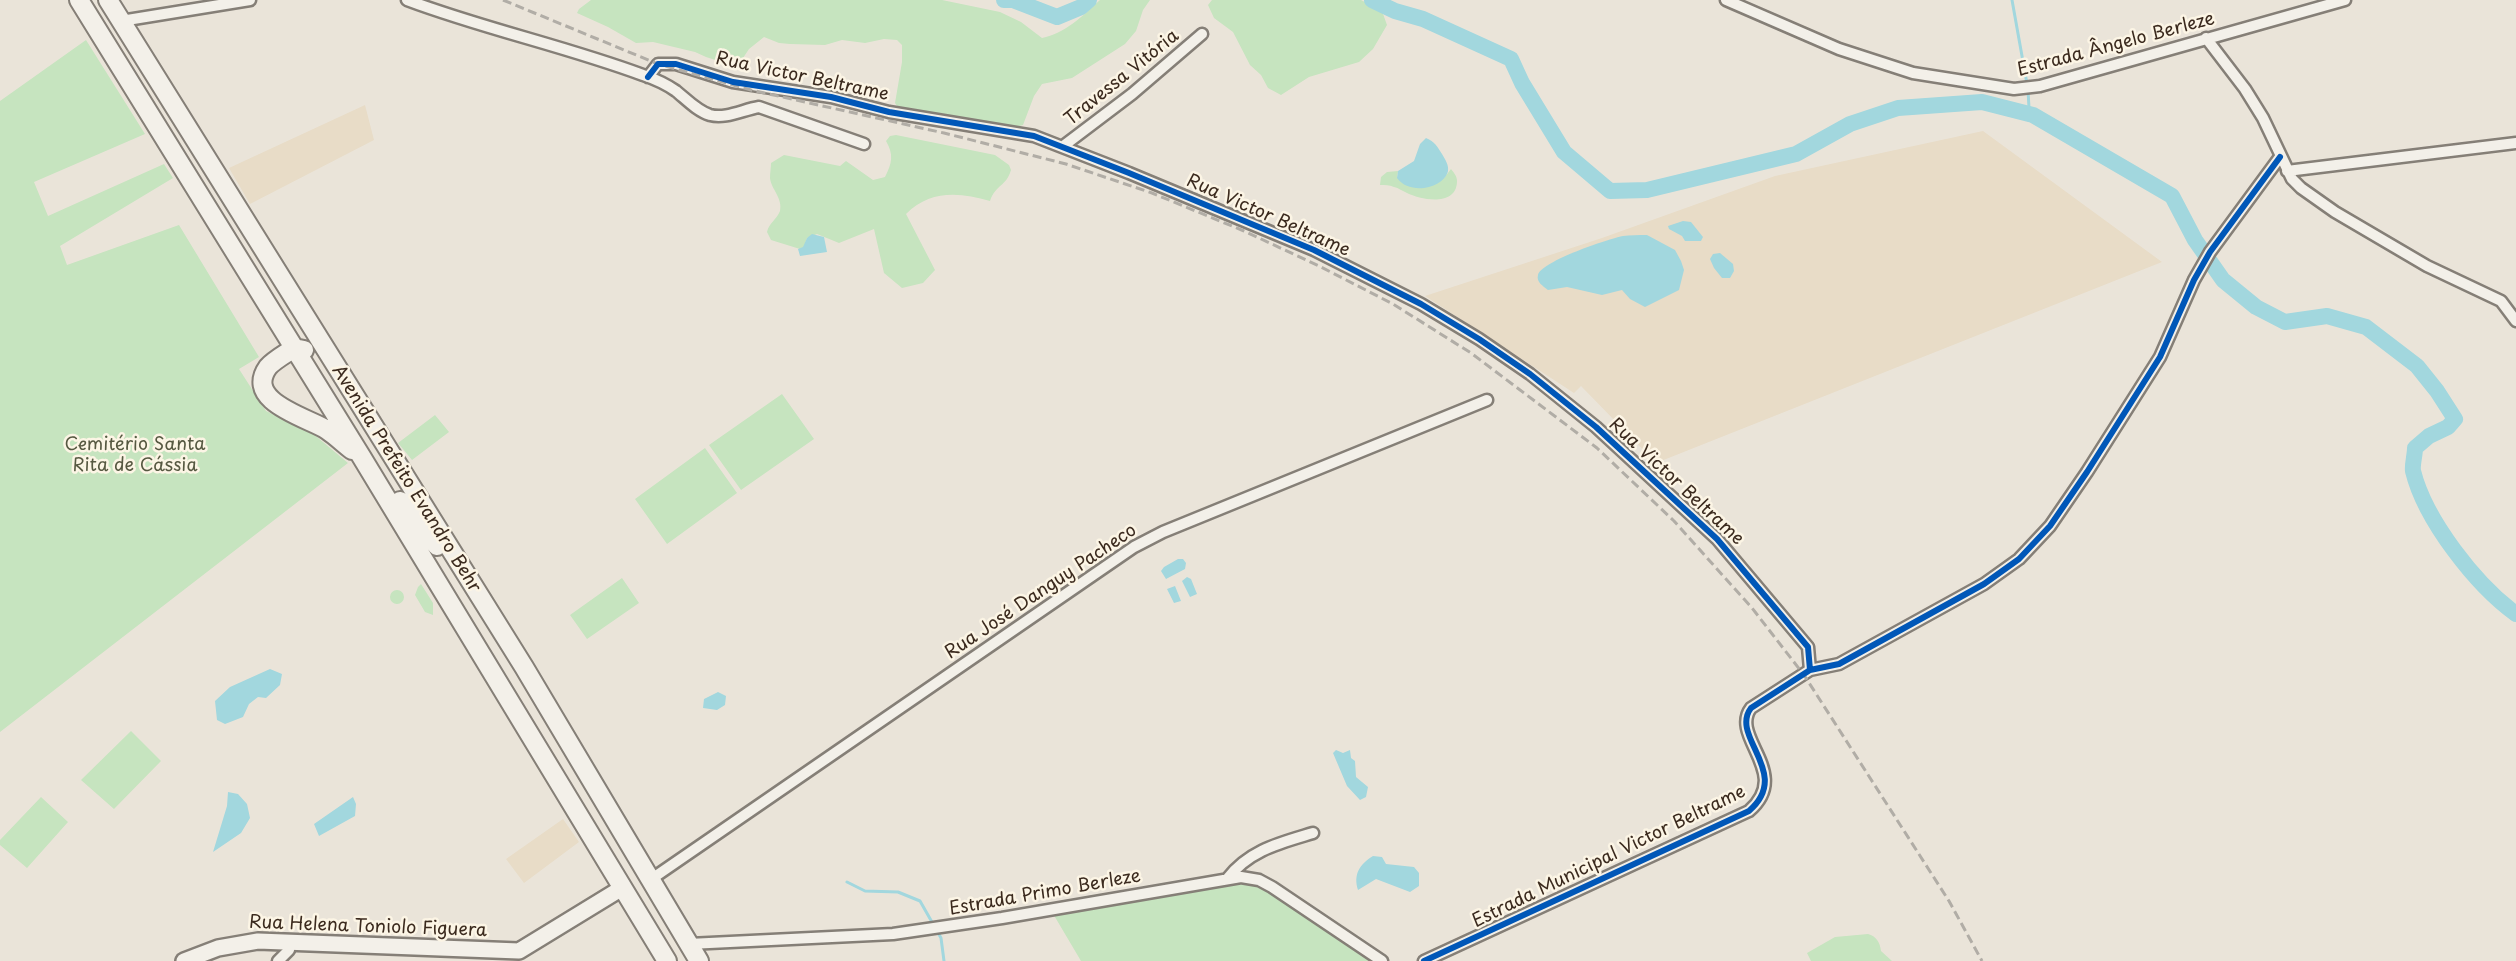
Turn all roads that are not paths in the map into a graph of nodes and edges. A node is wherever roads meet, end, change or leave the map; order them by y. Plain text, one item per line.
1 (79, 0) edge
2 (108, 0) edge
3 (250, 0) edge
4 (1726, 0) edge
5 (2345, 0) edge
6 (408, 1) edge
7 (121, 21) junction
8 (1202, 34) dead end
9 (2206, 38) junction
10 (648, 77) junction
11 (2516, 143) edge
12 (864, 144) dead end
13 (1062, 147) junction
14 (2280, 157) junction
15 (2287, 171) junction
16 (2516, 321) edge
17 (294, 348) junction
18 (1487, 400) dead end
19 (361, 456) junction
20 (466, 578) junction
21 (1810, 670) junction
22 (1313, 832) dead end
23 (1227, 879) junction
24 (650, 880) junction
25 (622, 888) junction
26 (290, 942) junction
27 (689, 944) junction
28 (519, 951) junction
29 (666, 958) edge
30 (184, 961) edge
31 (278, 961) edge
32 (502, 961) edge
33 (699, 961) edge
34 (1382, 961) edge
35 (1424, 961) edge

1 - 17 highway, Avenida Prefeito Evandro Behr
2 - 7 highway, Avenida Prefeito Evandro Behr
3 - 7 street
4 - 9 street, Estrada Ângelo Berleze
5 - 9 street, Estrada Ângelo Berleze
6 - 10 street
7 - 20 highway, Avenida Prefeito Evandro Behr
8 - 13 street, Travessa Vitória
9 - 14 street
10 - 12 street
10 - 13 street, Rua Victor Beltrame
11 - 15 street
13 - 21 street, Rua Victor Beltrame
14 - 15 street
14 - 21 street, Estrada Municipal Victor Beltrame
15 - 16 street
17 - 19 highway, Avenida Prefeito Evandro Behr
17 - 19 highway
17 - 20 highway
18 - 24 street, Rua José Danguy Pacheco
19 - 25 highway, Avenida Prefeito Evandro Behr
20 - 24 highway, Avenida Prefeito Evandro Behr
21 - 35 street, Estrada Municipal Victor Beltrame
22 - 23 street
23 - 27 street, Estrada Primo Berleze
23 - 34 street, Estrada Primo Berleze
24 - 27 highway, Avenida Prefeito Evandro Behr
25 - 28 street
25 - 29 highway, Avenida Prefeito Evandro Behr
26 - 28 street, Rua Helena Toniolo Figuera
26 - 30 street, Rua Helena Toniolo Figuera
26 - 31 street
27 - 33 highway, Avenida Prefeito Evandro Behr
28 - 32 street

